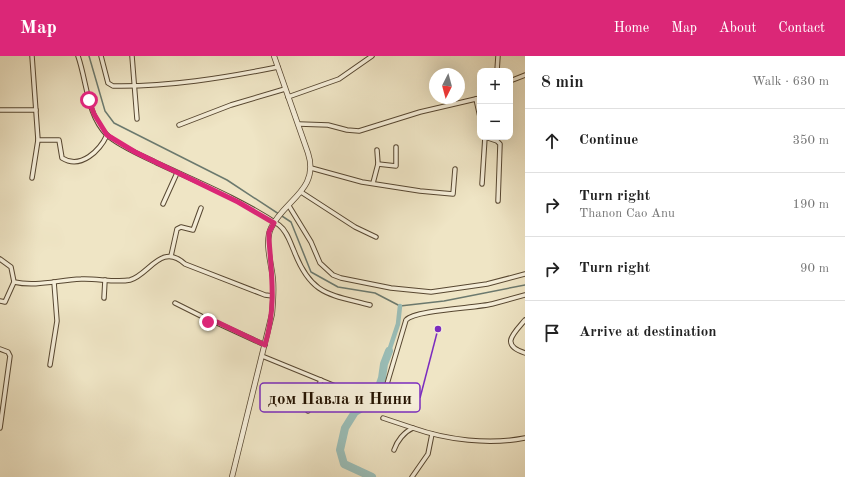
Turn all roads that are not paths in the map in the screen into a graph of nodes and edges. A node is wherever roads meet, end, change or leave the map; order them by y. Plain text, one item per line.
1 (32, 56) edge
2 (78, 56) edge
3 (101, 56) edge
4 (132, 56) edge
5 (274, 56) edge
6 (372, 56) edge
7 (498, 56) edge
8 (278, 67) junction
9 (497, 68) edge
10 (525, 75) edge
11 (513, 80) edge
12 (135, 87) junction
13 (285, 89) junction
14 (288, 97) junction
15 (476, 99) joint
16 (477, 104) edge
17 (0, 110) edge
18 (36, 110) junction
19 (137, 119) dead end
20 (299, 124) junction
21 (179, 125) dead end
22 (107, 135) junction
23 (38, 140) junction
24 (485, 140) edge
25 (494, 140) edge
26 (396, 147) dead end
27 (377, 150) dead end
28 (378, 164) junction
29 (311, 168) junction
30 (455, 169) dead end
31 (177, 172) junction
32 (32, 178) dead end
33 (373, 183) junction
34 (482, 184) dead end
35 (301, 192) junction
36 (498, 201) dead end
37 (163, 204) dead end
38 (289, 206) junction
39 (201, 208) dead end
40 (276, 221) junction
41 (376, 237) dead end
42 (171, 256) junction
43 (0, 259) edge
44 (525, 274) edge
45 (105, 280) junction
46 (14, 282) junction
47 (54, 282) junction
48 (525, 295) edge
49 (273, 296) junction
50 (104, 298) dead end
51 (0, 302) edge
52 (175, 303) dead end
53 (370, 304) dead end
54 (525, 320) edge
55 (265, 345) junction
56 (0, 349) edge
57 (525, 353) edge
58 (262, 356) junction
59 (50, 365) dead end
60 (321, 380) junction
61 (387, 384) dead end
62 (350, 392) dead end
63 (308, 411) dead end
64 (383, 418) dead end
65 (0, 428) edge
66 (413, 428) junction
67 (432, 434) junction
68 (525, 438) edge
69 (394, 450) dead end
70 (232, 477) edge
71 (412, 477) edge

1 - 18 street
2 - 22 street
3 - 12 street
4 - 12 street
5 - 8 street
6 - 14 street
7 - 9 street
8 - 12 street
8 - 13 street
10 - 11 street
12 - 19 street
13 - 14 street
13 - 21 street
14 - 20 street
15 - 16 street
15 - 20 street
17 - 18 street
18 - 23 street
20 - 29 street
22 - 23 street
22 - 31 street
23 - 32 street
24 - 34 street
25 - 36 street
26 - 28 street
27 - 28 street
28 - 33 street
29 - 33 street
29 - 35 street
30 - 33 street
31 - 37 street
31 - 40 street
35 - 38 street
35 - 41 street
38 - 40 street
38 - 44 street
39 - 42 street
40 - 49 street
40 - 53 street
42 - 45 street
42 - 49 street
43 - 46 street
45 - 47 street
45 - 50 street
46 - 47 street
46 - 51 street
47 - 59 street
48 - 61 street
49 - 55 street
52 - 55 street
54 - 57 street
55 - 58 street
56 - 65 street
58 - 60 street
58 - 70 street
60 - 62 street
60 - 63 street
64 - 66 street
66 - 67 street
66 - 69 street
67 - 68 street
67 - 71 street

